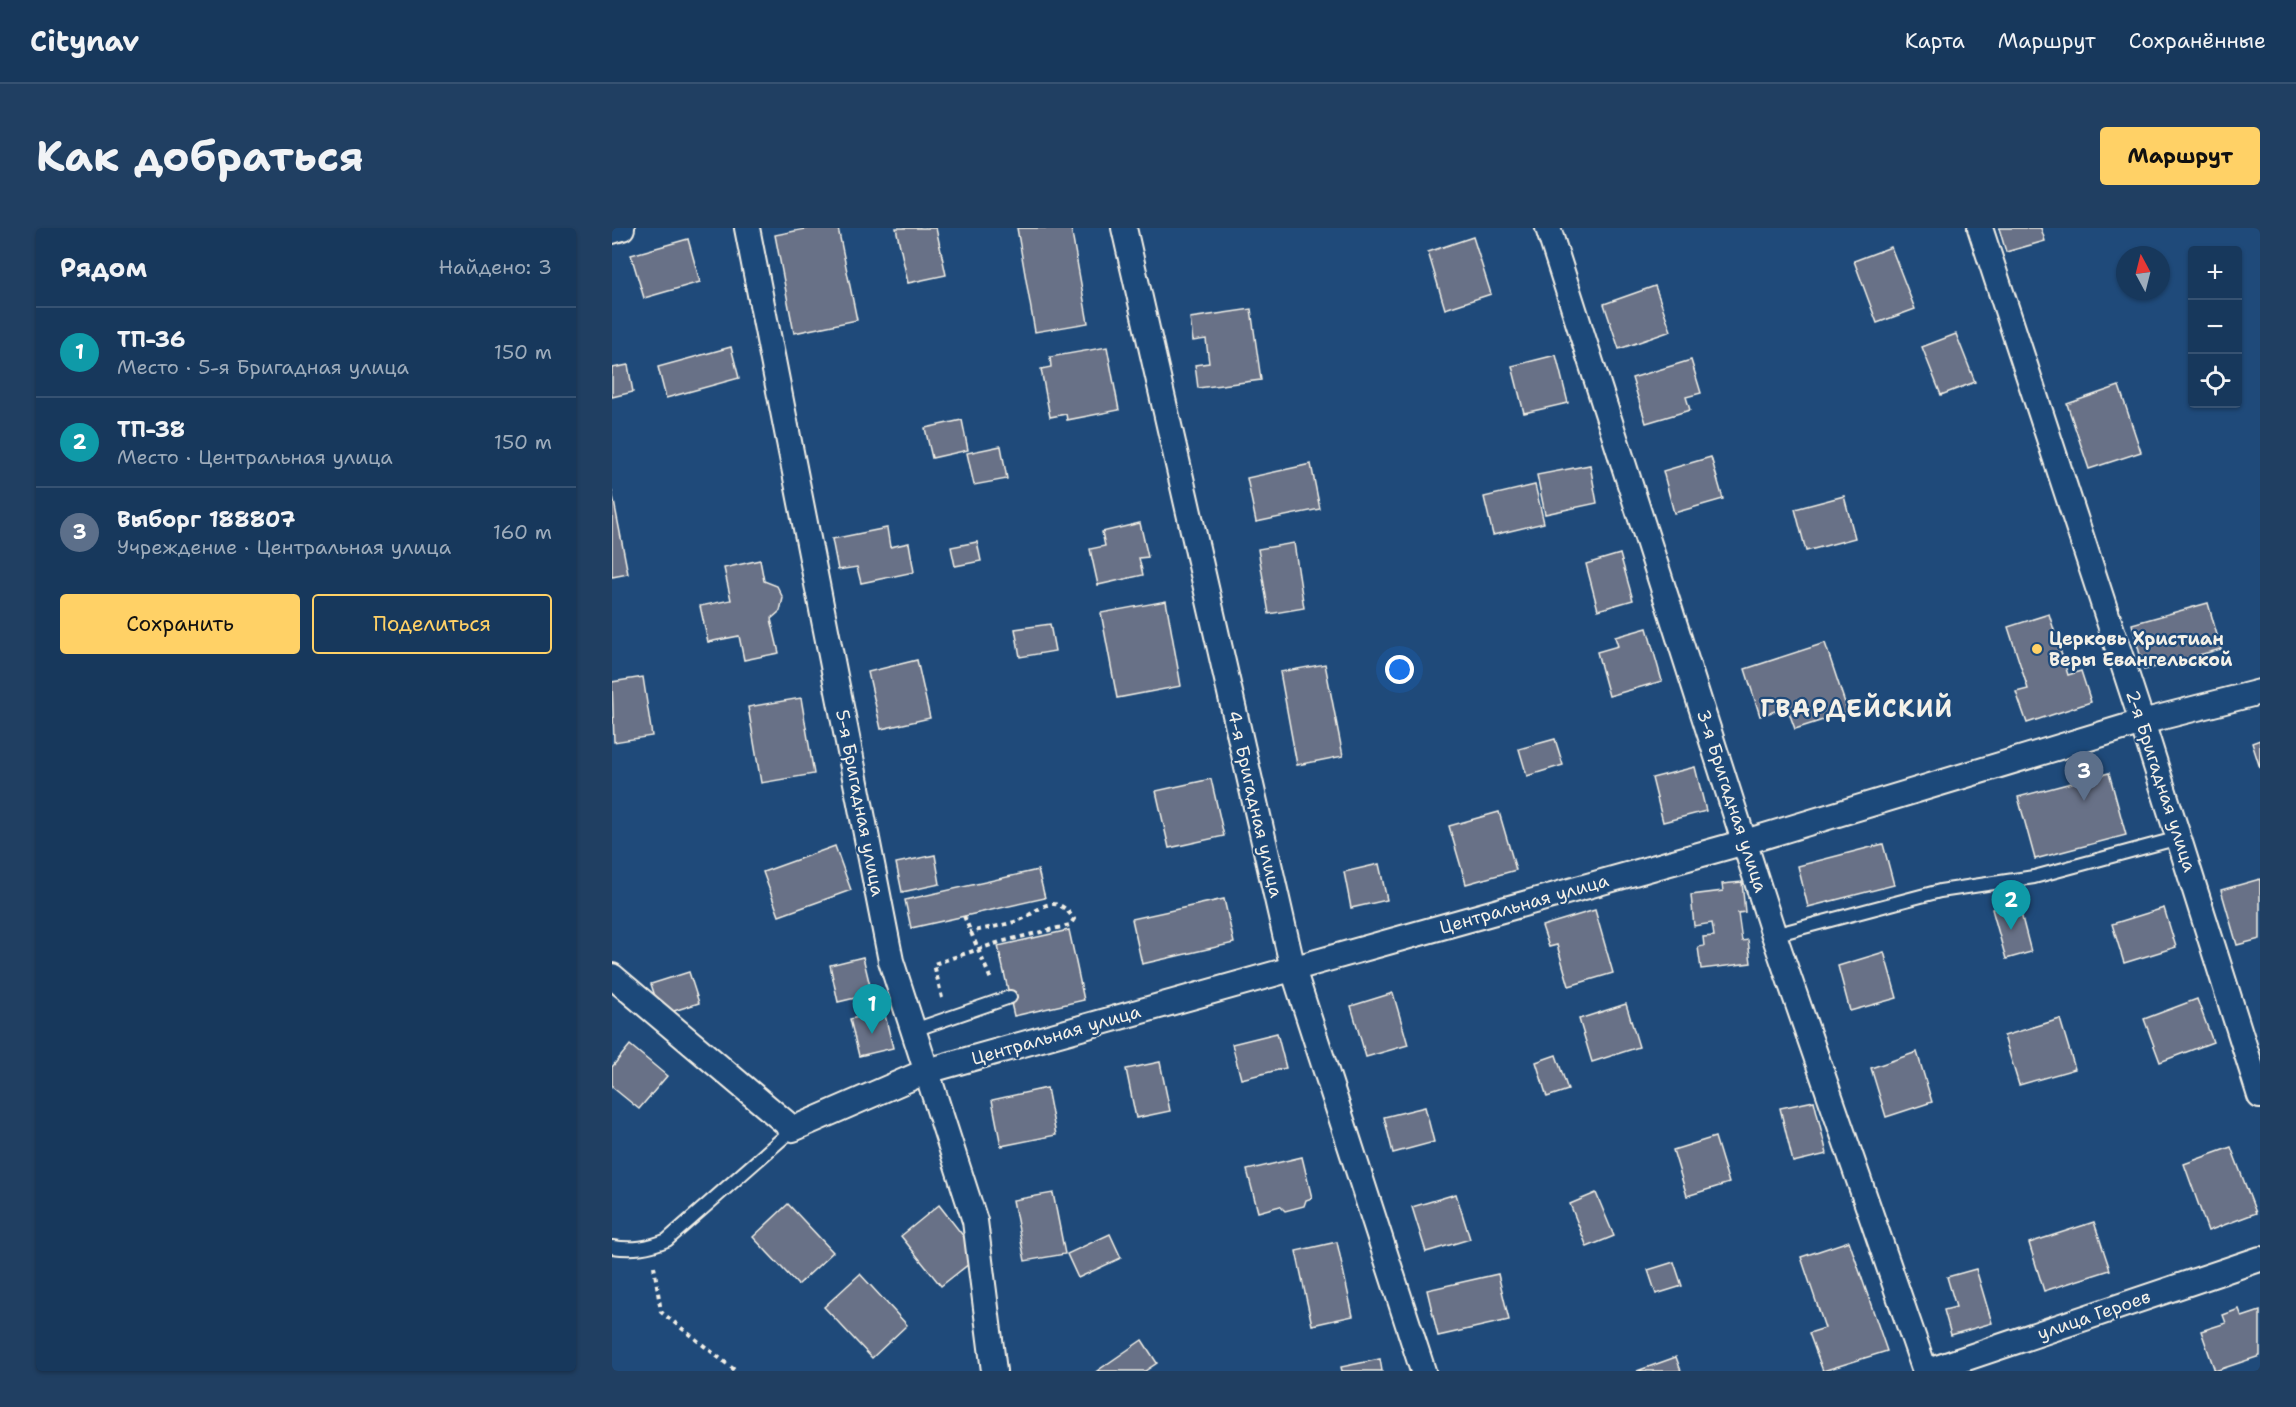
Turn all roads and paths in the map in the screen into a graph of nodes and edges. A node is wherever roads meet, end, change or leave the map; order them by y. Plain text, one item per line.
1 (622, 228) edge
2 (747, 228) edge
3 (1124, 228) edge
4 (1548, 228) edge
5 (1980, 228) edge
6 (612, 231) edge
7 (2260, 692) edge
8 (2142, 722) junction
9 (2179, 838) junction
10 (1745, 842) junction
11 (964, 916) dead end
12 (970, 932) junction
13 (1774, 935) junction
14 (978, 950) junction
15 (1293, 969) junction
16 (612, 976) edge
17 (1005, 999) joint
18 (947, 1019) junction
19 (914, 1030) junction
20 (927, 1071) junction
21 (2260, 1096) edge
22 (793, 1129) junction
23 (612, 1247) edge
24 (651, 1247) junction
25 (2260, 1259) edge
26 (736, 1371) edge
27 (994, 1371) edge
28 (1423, 1371) edge
29 (1927, 1371) edge

1 - 6 street
2 - 19 street, 5-я Бригадная улица
3 - 15 street, 4-я Бригадная улица
4 - 10 street, 3-я Бригадная улица
5 - 8 street, 2-я Бригадная улица
7 - 8 street, Центральная улица
8 - 9 street, 2-я Бригадная улица
8 - 10 street, Центральная улица
9 - 13 lane
9 - 21 street, 2-я Бригадная улица
10 - 13 street, 3-я Бригадная улица
10 - 15 street, Центральная улица
11 - 12 path
12 - 14 path
12 - 14 path
13 - 29 street, 3-я Бригадная улица
14 - 17 path
14 - 18 path
15 - 20 street, Центральная улица
15 - 28 street, 4-я Бригадная улица
16 - 22 street
17 - 18 lane
18 - 19 lane
19 - 20 street, 5-я Бригадная улица
20 - 22 street, Центральная улица
20 - 27 street, 5-я Бригадная улица
22 - 24 lane
23 - 24 lane
24 - 26 path
25 - 29 street, улица Героев

